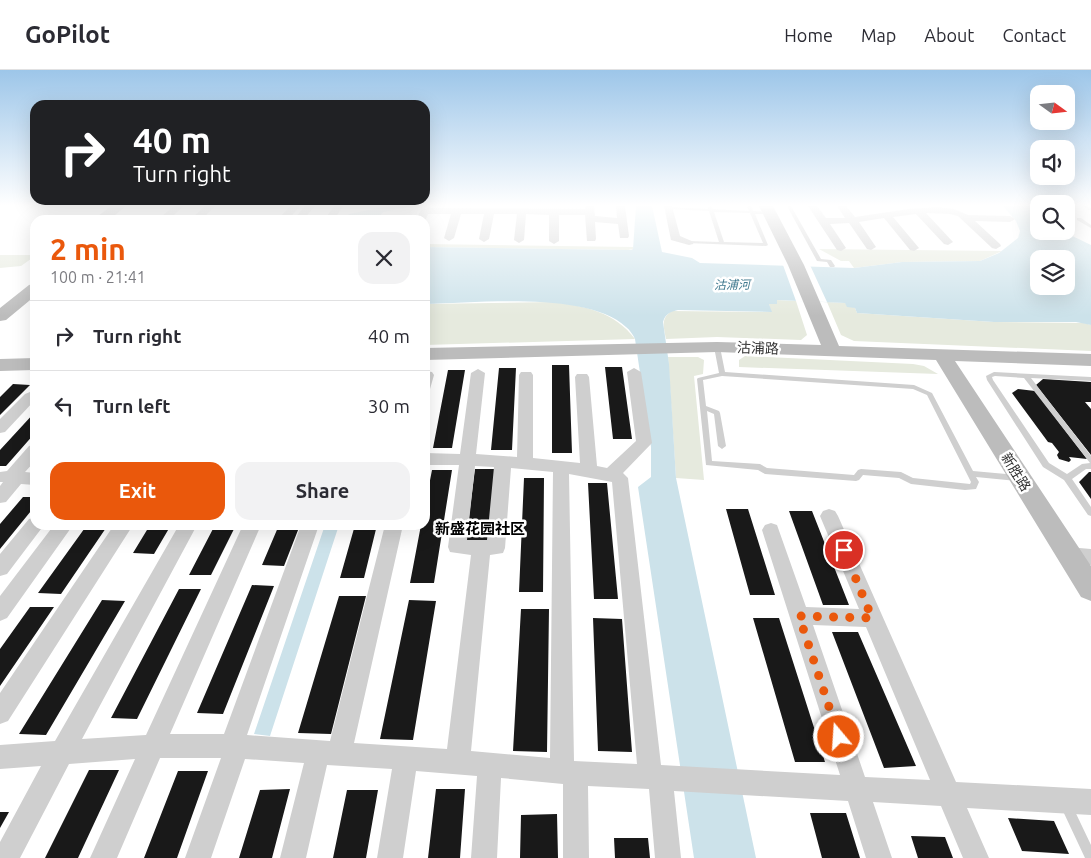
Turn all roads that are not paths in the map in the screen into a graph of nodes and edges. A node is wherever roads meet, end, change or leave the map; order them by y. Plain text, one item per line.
1 (715, 243) edge
2 (722, 243) joint
3 (765, 243) edge
4 (785, 243) edge
5 (810, 243) edge
6 (838, 243) edge
7 (868, 243) edge
8 (910, 243) edge
9 (993, 243) edge
10 (996, 246) dead end
11 (871, 247) dead end
12 (841, 248) dead end
13 (914, 248) dead end
14 (832, 266) dead end
15 (30, 277) edge
16 (30, 291) edge
17 (2, 308) edge
18 (717, 347) junction
19 (832, 350) junction
20 (430, 354) edge
21 (942, 355) junction
22 (1091, 360) edge
23 (30, 364) edge
24 (0, 365) edge
25 (634, 372) dead end
26 (478, 373) dead end
27 (722, 374) junction
28 (526, 375) dead end
29 (1026, 376) junction
30 (582, 377) dead end
31 (1091, 379) edge
32 (30, 397) dead end
33 (703, 407) junction
34 (0, 428) edge
35 (722, 446) dead end
36 (30, 455) edge
37 (430, 459) edge
38 (467, 460) junction
39 (503, 461) junction
40 (1091, 461) edge
41 (525, 462) junction
42 (1091, 466) edge
43 (561, 467) junction
44 (589, 470) junction
45 (611, 474) junction
46 (972, 474) junction
47 (9, 478) edge
48 (1019, 478) junction
49 (1067, 478) junction
50 (30, 479) edge
51 (0, 497) edge
52 (1091, 513) edge
53 (829, 516) dead end
54 (30, 530) edge
55 (60, 530) edge
56 (121, 530) edge
57 (185, 530) edge
58 (250, 530) edge
59 (308, 530) edge
60 (393, 530) edge
61 (771, 530) dead end
62 (480, 548) junction
63 (1080, 556) edge
64 (0, 568) edge
65 (1091, 590) edge
66 (0, 612) edge
67 (799, 616) junction
68 (872, 618) junction
69 (0, 713) edge
70 (152, 746) junction
71 (234, 747) junction
72 (62, 752) junction
73 (329, 754) junction
74 (0, 757) edge
75 (406, 758) junction
76 (458, 762) junction
77 (490, 764) junction
78 (568, 772) junction
79 (662, 777) junction
80 (856, 789) junction
81 (949, 794) junction
82 (1064, 800) junction
83 (1091, 802) edge
84 (6, 858) edge
85 (103, 858) edge
86 (198, 858) edge
87 (293, 858) edge
88 (390, 858) edge
89 (484, 858) edge
90 (576, 858) edge
91 (668, 858) edge
92 (880, 858) edge
93 (976, 858) edge
94 (1091, 858) edge

1 - 2 lane
2 - 3 lane
4 - 19 street
5 - 14 lane
6 - 12 street
7 - 11 street
8 - 13 street
9 - 10 street
15 - 17 street
16 - 17 street
18 - 19 street, 沽浦路
18 - 20 street, 沽浦路
18 - 27 lane
19 - 21 street, 沽浦路
21 - 22 street, 沽浦路
21 - 48 street, 新胜路
23 - 24 street
25 - 45 street
26 - 38 street
27 - 33 lane
27 - 46 lane
28 - 41 street
29 - 31 lane
29 - 40 lane
29 - 49 lane
30 - 44 street
32 - 34 street
33 - 35 lane
33 - 46 lane
36 - 47 street
37 - 38 street
38 - 39 street
38 - 62 street
39 - 41 street
39 - 62 street
41 - 43 street
42 - 49 lane
43 - 44 street
43 - 78 street
44 - 45 street
45 - 79 street
46 - 48 lane
47 - 50 street
47 - 51 street
48 - 63 street, 新胜路
49 - 52 lane
53 - 68 street
54 - 64 street
55 - 66 street
56 - 69 street
57 - 72 street
58 - 70 street
59 - 71 street
60 - 73 street
61 - 67 street
62 - 76 street
63 - 65 street, 新胜路
67 - 68 street
67 - 80 street
68 - 81 street
70 - 71 street
70 - 72 street
70 - 85 street
71 - 73 street
71 - 86 street
72 - 74 street
72 - 84 street
73 - 75 street
73 - 87 street
75 - 76 street
75 - 88 street
76 - 77 street
77 - 78 street
77 - 89 street
78 - 79 street
78 - 90 street
79 - 80 street
79 - 91 street
80 - 81 street
80 - 92 street
81 - 82 street
81 - 93 street
82 - 83 street
82 - 94 lane

